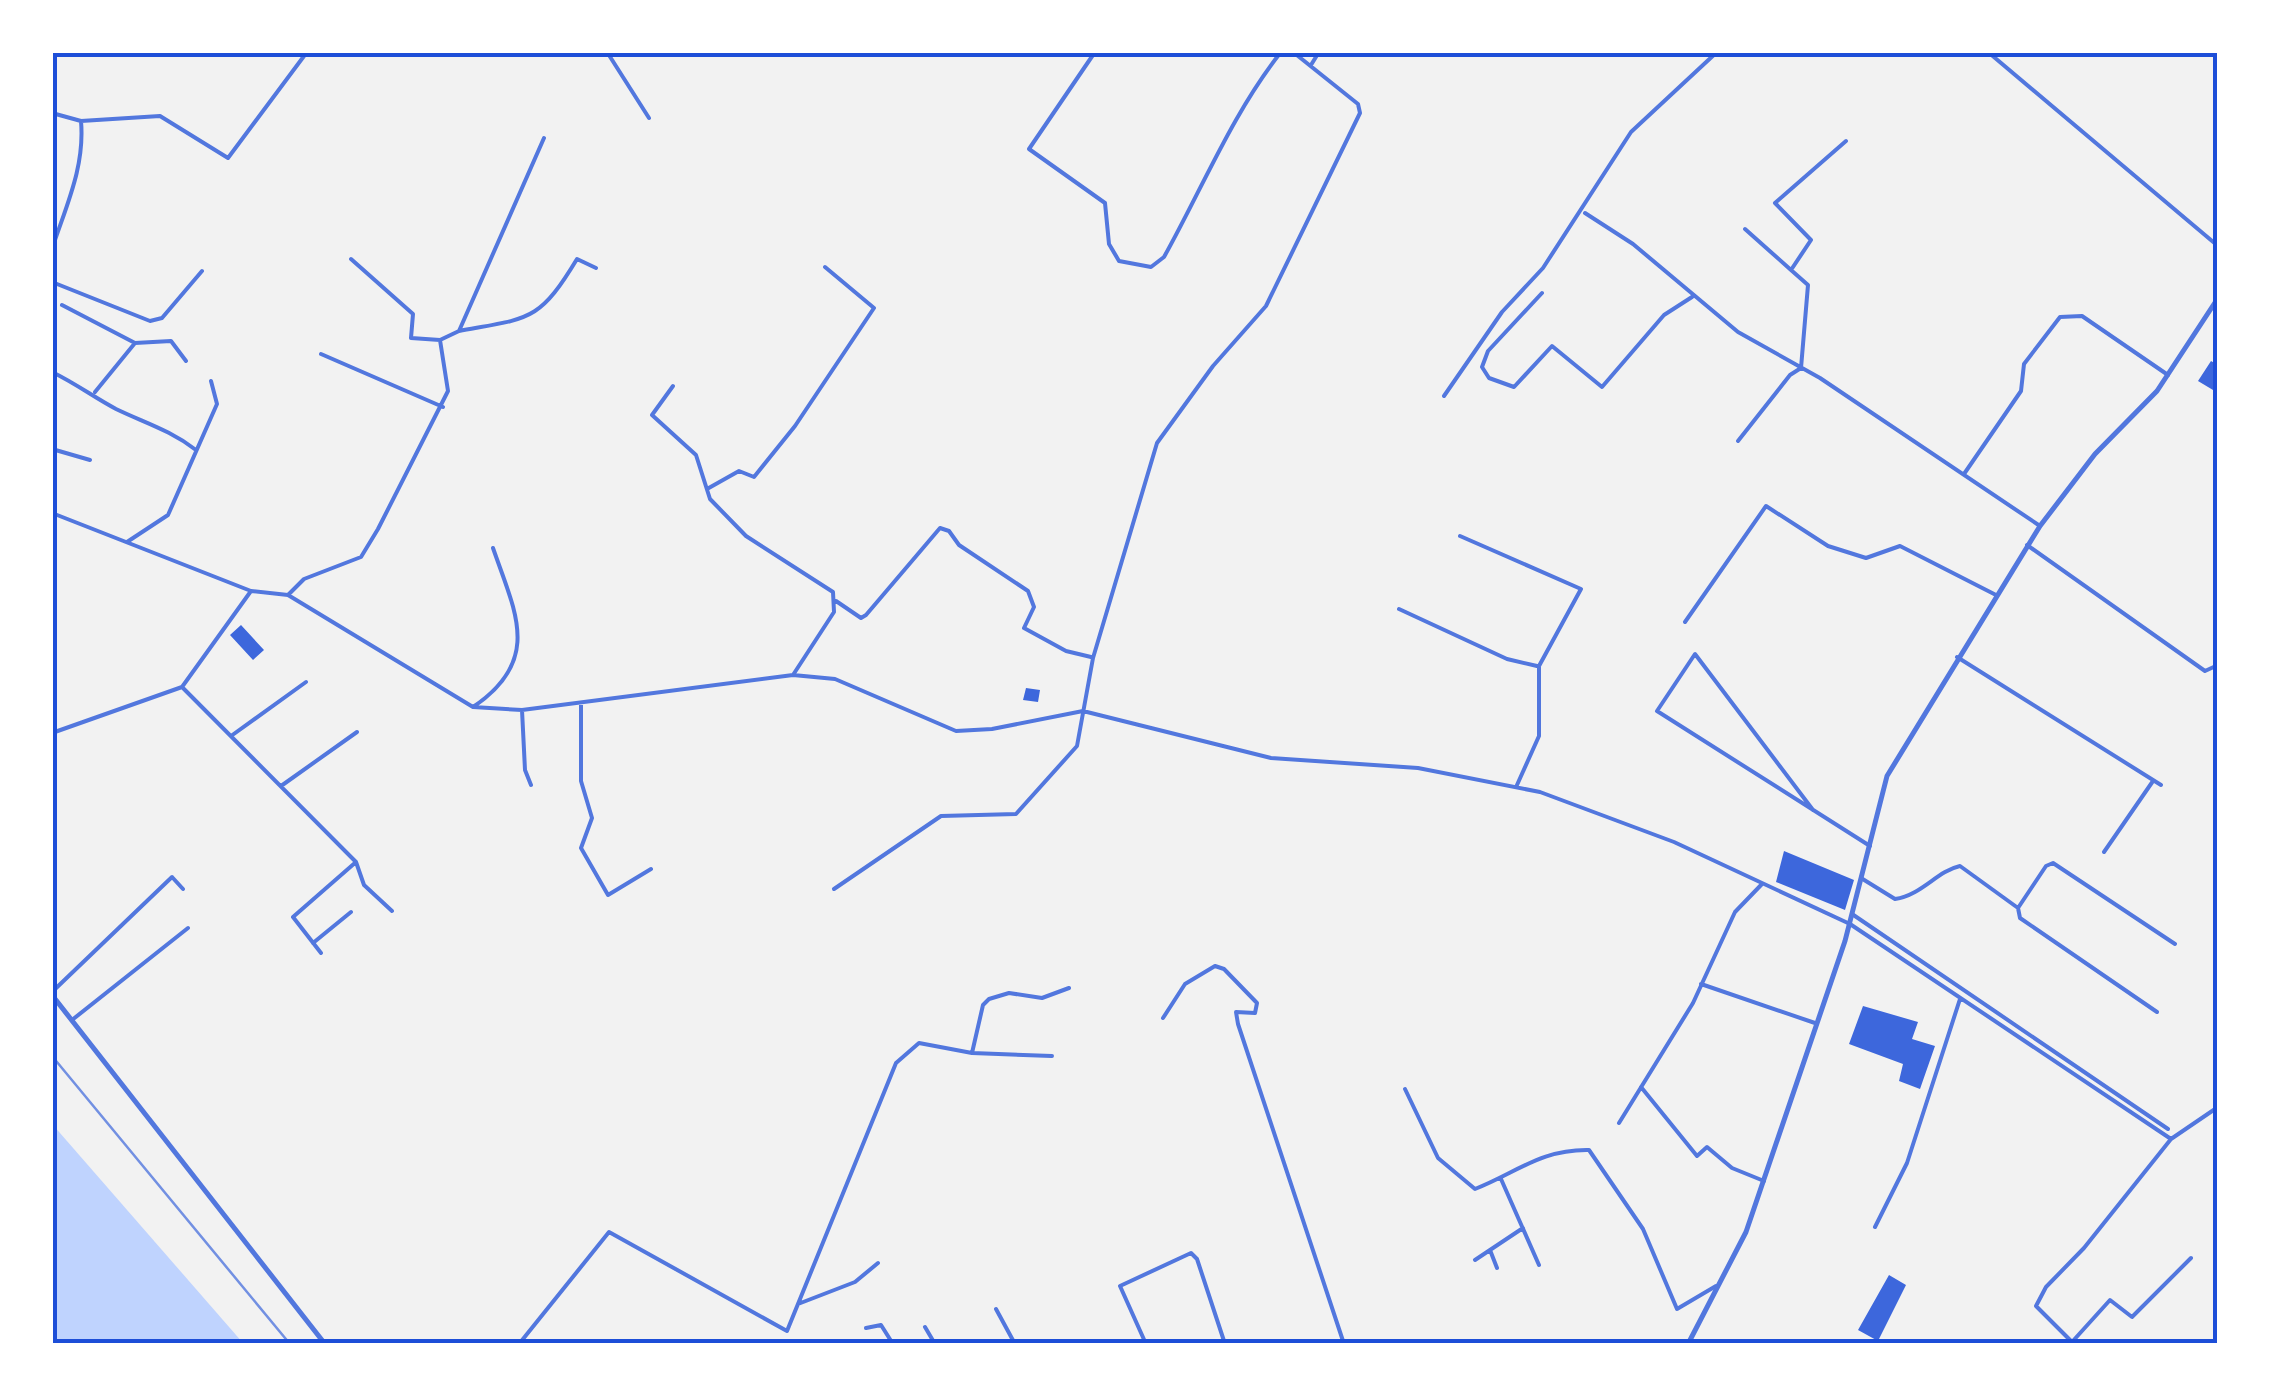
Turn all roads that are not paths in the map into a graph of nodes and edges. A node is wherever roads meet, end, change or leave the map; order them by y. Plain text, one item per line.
1 (307, 52) edge
2 (607, 52) edge
3 (1094, 52) edge
4 (1281, 52) edge
5 (1293, 52) edge
6 (1319, 52) edge
7 (1716, 52) edge
8 (1988, 52) edge
9 (1311, 65) junction
10 (52, 113) edge
11 (648, 118) dead end
12 (81, 121) junction
13 (544, 138) dead end
14 (1846, 141) dead end
15 (1585, 214) dead end
16 (1745, 229) dead end
17 (2218, 246) edge
18 (52, 248) edge
19 (351, 259) dead end
20 (826, 267) dead end
21 (596, 268) dead end
22 (1791, 270) junction
23 (202, 271) dead end
24 (52, 282) edge
25 (1542, 292) dead end
26 (1692, 297) junction
27 (2218, 298) edge
28 (62, 305) dead end
29 (459, 331) junction
30 (440, 340) junction
31 (135, 343) junction
32 (321, 354) dead end
33 (186, 362) dead end
34 (1801, 368) junction
35 (52, 372) edge
36 (2168, 375) junction
37 (211, 382) dead end
38 (673, 386) dead end
39 (94, 392) junction
40 (1444, 396) dead end
41 (443, 406) junction
42 (1738, 442) dead end
43 (52, 450) edge
44 (196, 450) junction
45 (90, 460) dead end
46 (1964, 474) junction
47 (707, 489) junction
48 (52, 513) edge
49 (2040, 526) junction
50 (1460, 536) dead end
51 (127, 542) junction
52 (2027, 545) junction
53 (493, 548) dead end
54 (251, 590) junction
55 (288, 594) junction
56 (1996, 595) junction
57 (836, 601) junction
58 (1398, 609) dead end
59 (1684, 622) dead end
60 (1957, 657) junction
61 (1093, 658) junction
62 (2218, 665) edge
63 (1538, 666) junction
64 (793, 675) junction
65 (306, 682) dead end
66 (182, 688) junction
67 (581, 703) junction
68 (474, 708) junction
69 (522, 710) junction
70 (1083, 711) junction
71 (356, 732) dead end
72 (52, 734) edge
73 (231, 736) junction
74 (2154, 780) junction
75 (532, 785) dead end
76 (281, 786) junction
77 (1517, 786) junction
78 (2161, 786) dead end
79 (1813, 810) junction
80 (1870, 846) junction
81 (2104, 852) dead end
82 (356, 862) junction
83 (651, 869) dead end
84 (1860, 878) junction
85 (1763, 883) junction
86 (183, 889) dead end
87 (834, 889) dead end
88 (2018, 908) junction
89 (392, 911) dead end
90 (350, 912) dead end
91 (1852, 914) junction
92 (1850, 924) junction
93 (188, 928) dead end
94 (313, 942) junction
95 (2175, 944) dead end
96 (320, 953) dead end
97 (1701, 984) junction
98 (1069, 988) dead end
99 (52, 994) edge
100 (1960, 999) junction
101 (2158, 1012) dead end
102 (1163, 1018) dead end
103 (72, 1020) junction
104 (1818, 1024) junction
105 (972, 1053) junction
106 (1052, 1056) dead end
107 (1641, 1087) junction
108 (1405, 1090) dead end
109 (2218, 1107) edge
110 (1619, 1123) dead end
111 (2168, 1129) dead end
112 (2171, 1139) junction
113 (1501, 1179) junction
114 (1764, 1180) junction
115 (1875, 1227) dead end
116 (1522, 1228) junction
117 (1490, 1250) junction
118 (2191, 1258) dead end
119 (1475, 1260) dead end
120 (878, 1263) dead end
121 (1539, 1264) dead end
122 (1498, 1268) dead end
123 (1720, 1283) junction
124 (798, 1304) junction
125 (996, 1309) dead end
126 (926, 1327) dead end
127 (866, 1328) dead end
128 (325, 1344) edge
129 (519, 1344) edge
130 (894, 1344) edge
131 (935, 1344) edge
132 (1015, 1344) edge
133 (1146, 1344) edge
134 (1225, 1344) edge
135 (1344, 1344) edge
136 (1688, 1344) edge

1 - 12 street
2 - 11 street
3 - 4 street
5 - 9 street
6 - 9 street
7 - 40 street
8 - 17 street
9 - 61 street
10 - 12 street
12 - 18 street
13 - 29 street
14 - 22 street
15 - 26 street
16 - 22 street
19 - 30 street
20 - 47 street
21 - 29 street
22 - 34 street
23 - 24 street
25 - 26 street
26 - 34 street
27 - 36 street
28 - 31 street
29 - 30 street
30 - 41 street
31 - 33 street
31 - 39 street
32 - 41 street
34 - 42 street
34 - 46 street
35 - 39 street
36 - 46 street
36 - 49 street
37 - 44 street
38 - 47 street
39 - 44 street
41 - 55 street
43 - 45 street
44 - 51 street
46 - 49 street
47 - 57 street
48 - 51 street
49 - 52 street
50 - 63 street
51 - 54 street
52 - 56 street
52 - 62 street
53 - 68 street
54 - 55 street
54 - 66 street
55 - 68 street
56 - 59 street
56 - 60 street
57 - 61 street
57 - 64 street
58 - 63 street
60 - 74 street
60 - 80 street
61 - 70 street
63 - 77 street
64 - 67 street
64 - 70 street
65 - 73 street
66 - 72 street
66 - 73 street
67 - 69 street
67 - 83 street
68 - 69 street
69 - 75 street
70 - 77 street
70 - 87 street
71 - 76 street
73 - 76 street
74 - 78 street
74 - 81 street
76 - 82 street
77 - 85 street
79 - 79 street
79 - 80 street
80 - 84 street
82 - 89 street
82 - 94 street
84 - 88 street
84 - 91 street
85 - 92 street
85 - 97 street
86 - 99 street
88 - 95 street
88 - 101 street
90 - 94 street
91 - 92 street
91 - 111 street
92 - 100 street
92 - 104 street
93 - 103 street
94 - 96 street
97 - 104 street
97 - 107 street
98 - 105 street
99 - 103 street
100 - 112 street
100 - 115 street
102 - 135 street
103 - 128 street
104 - 114 street
105 - 106 street
105 - 124 street
107 - 110 street
107 - 114 street
108 - 113 street
109 - 112 street
112 - 118 street
113 - 116 street
113 - 123 street
114 - 123 street
116 - 117 street
116 - 121 street
117 - 119 street
117 - 122 street
120 - 124 street
123 - 136 street
124 - 129 street
125 - 132 street
126 - 131 street
127 - 130 street
133 - 134 street

